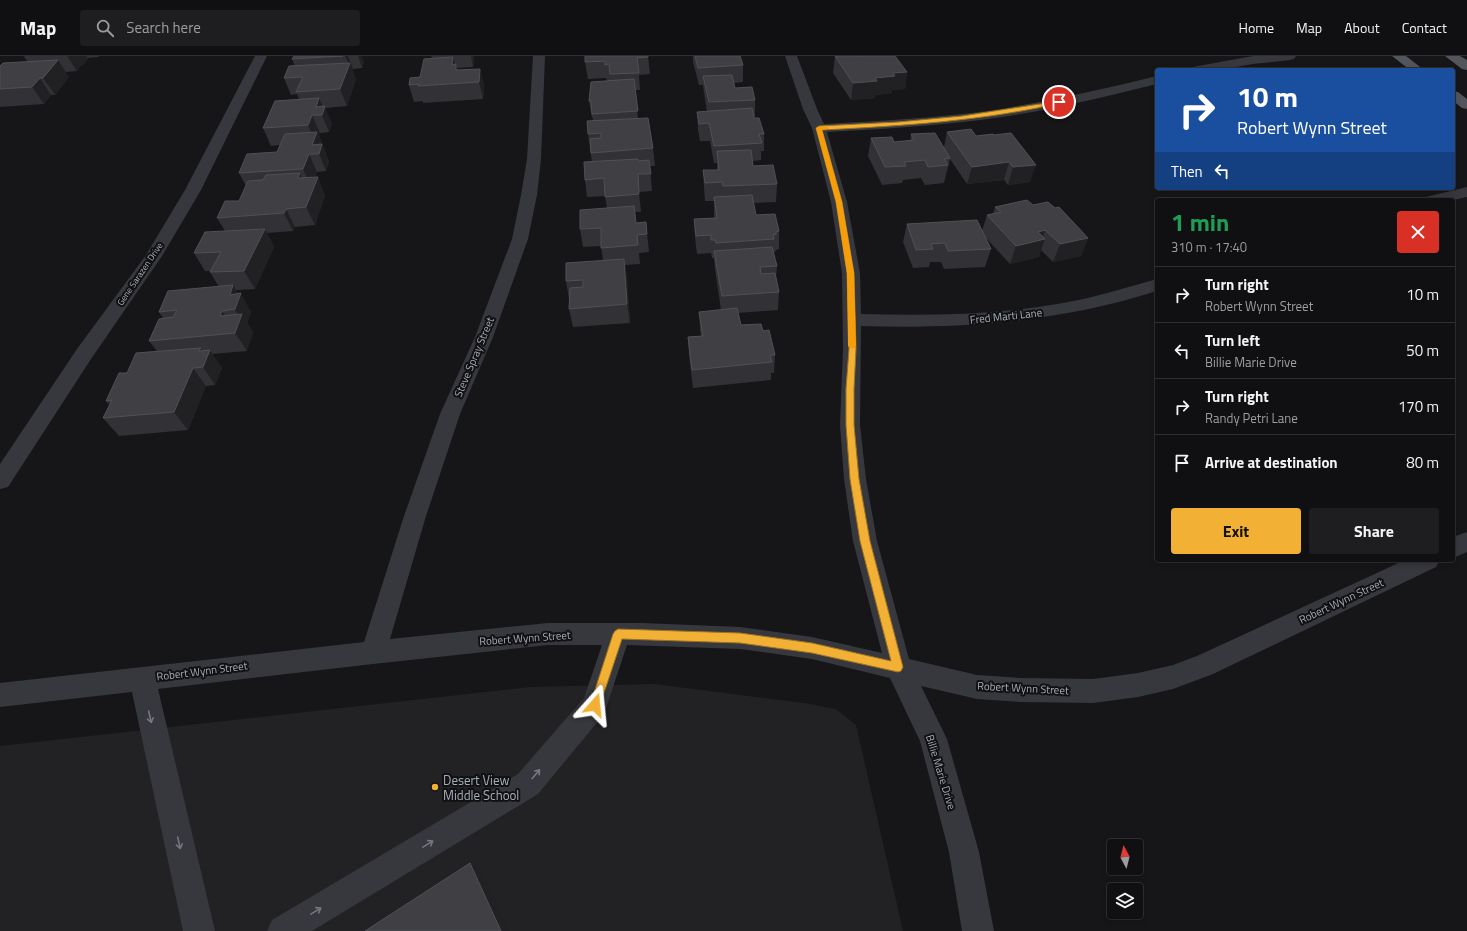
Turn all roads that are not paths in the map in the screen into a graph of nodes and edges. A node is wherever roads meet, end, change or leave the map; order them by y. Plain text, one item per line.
1 (261, 56) edge
2 (539, 56) edge
3 (791, 56) edge
4 (1290, 56) edge
5 (1398, 56) edge
6 (1451, 56) edge
7 (1467, 66) edge
8 (1209, 68) edge
9 (1415, 68) edge
10 (1155, 80) edge
11 (1455, 96) edge
12 (1467, 105) edge
13 (819, 128) junction
14 (1467, 192) edge
15 (1441, 198) edge
16 (1155, 286) edge
17 (852, 320) junction
18 (0, 481) edge
19 (1467, 541) edge
20 (1455, 547) edge
21 (1424, 562) edge
22 (618, 634) junction
23 (373, 652) junction
24 (898, 667) junction
25 (142, 678) junction
26 (0, 695) edge
27 (199, 931) edge
28 (283, 931) edge
29 (978, 931) edge

1 - 18 street, Gene Sarazen Drive
2 - 23 street, Steve Spray Street
3 - 13 street, Billie Marie Drive
4 - 8 street
5 - 9 main road
6 - 7 main road
10 - 13 street
11 - 12 main road
13 - 17 street, Billie Marie Drive
14 - 15 street
16 - 17 street, Fred Marti Lane
17 - 24 street, Billie Marie Drive
19 - 20 street
21 - 24 street, Robert Wynn Street
22 - 23 street, Robert Wynn Street
22 - 24 street, Robert Wynn Street
28 -> 22 street
23 - 25 street, Robert Wynn Street
24 - 29 street, Billie Marie Drive
25 - 26 street, Robert Wynn Street
25 -> 27 street

